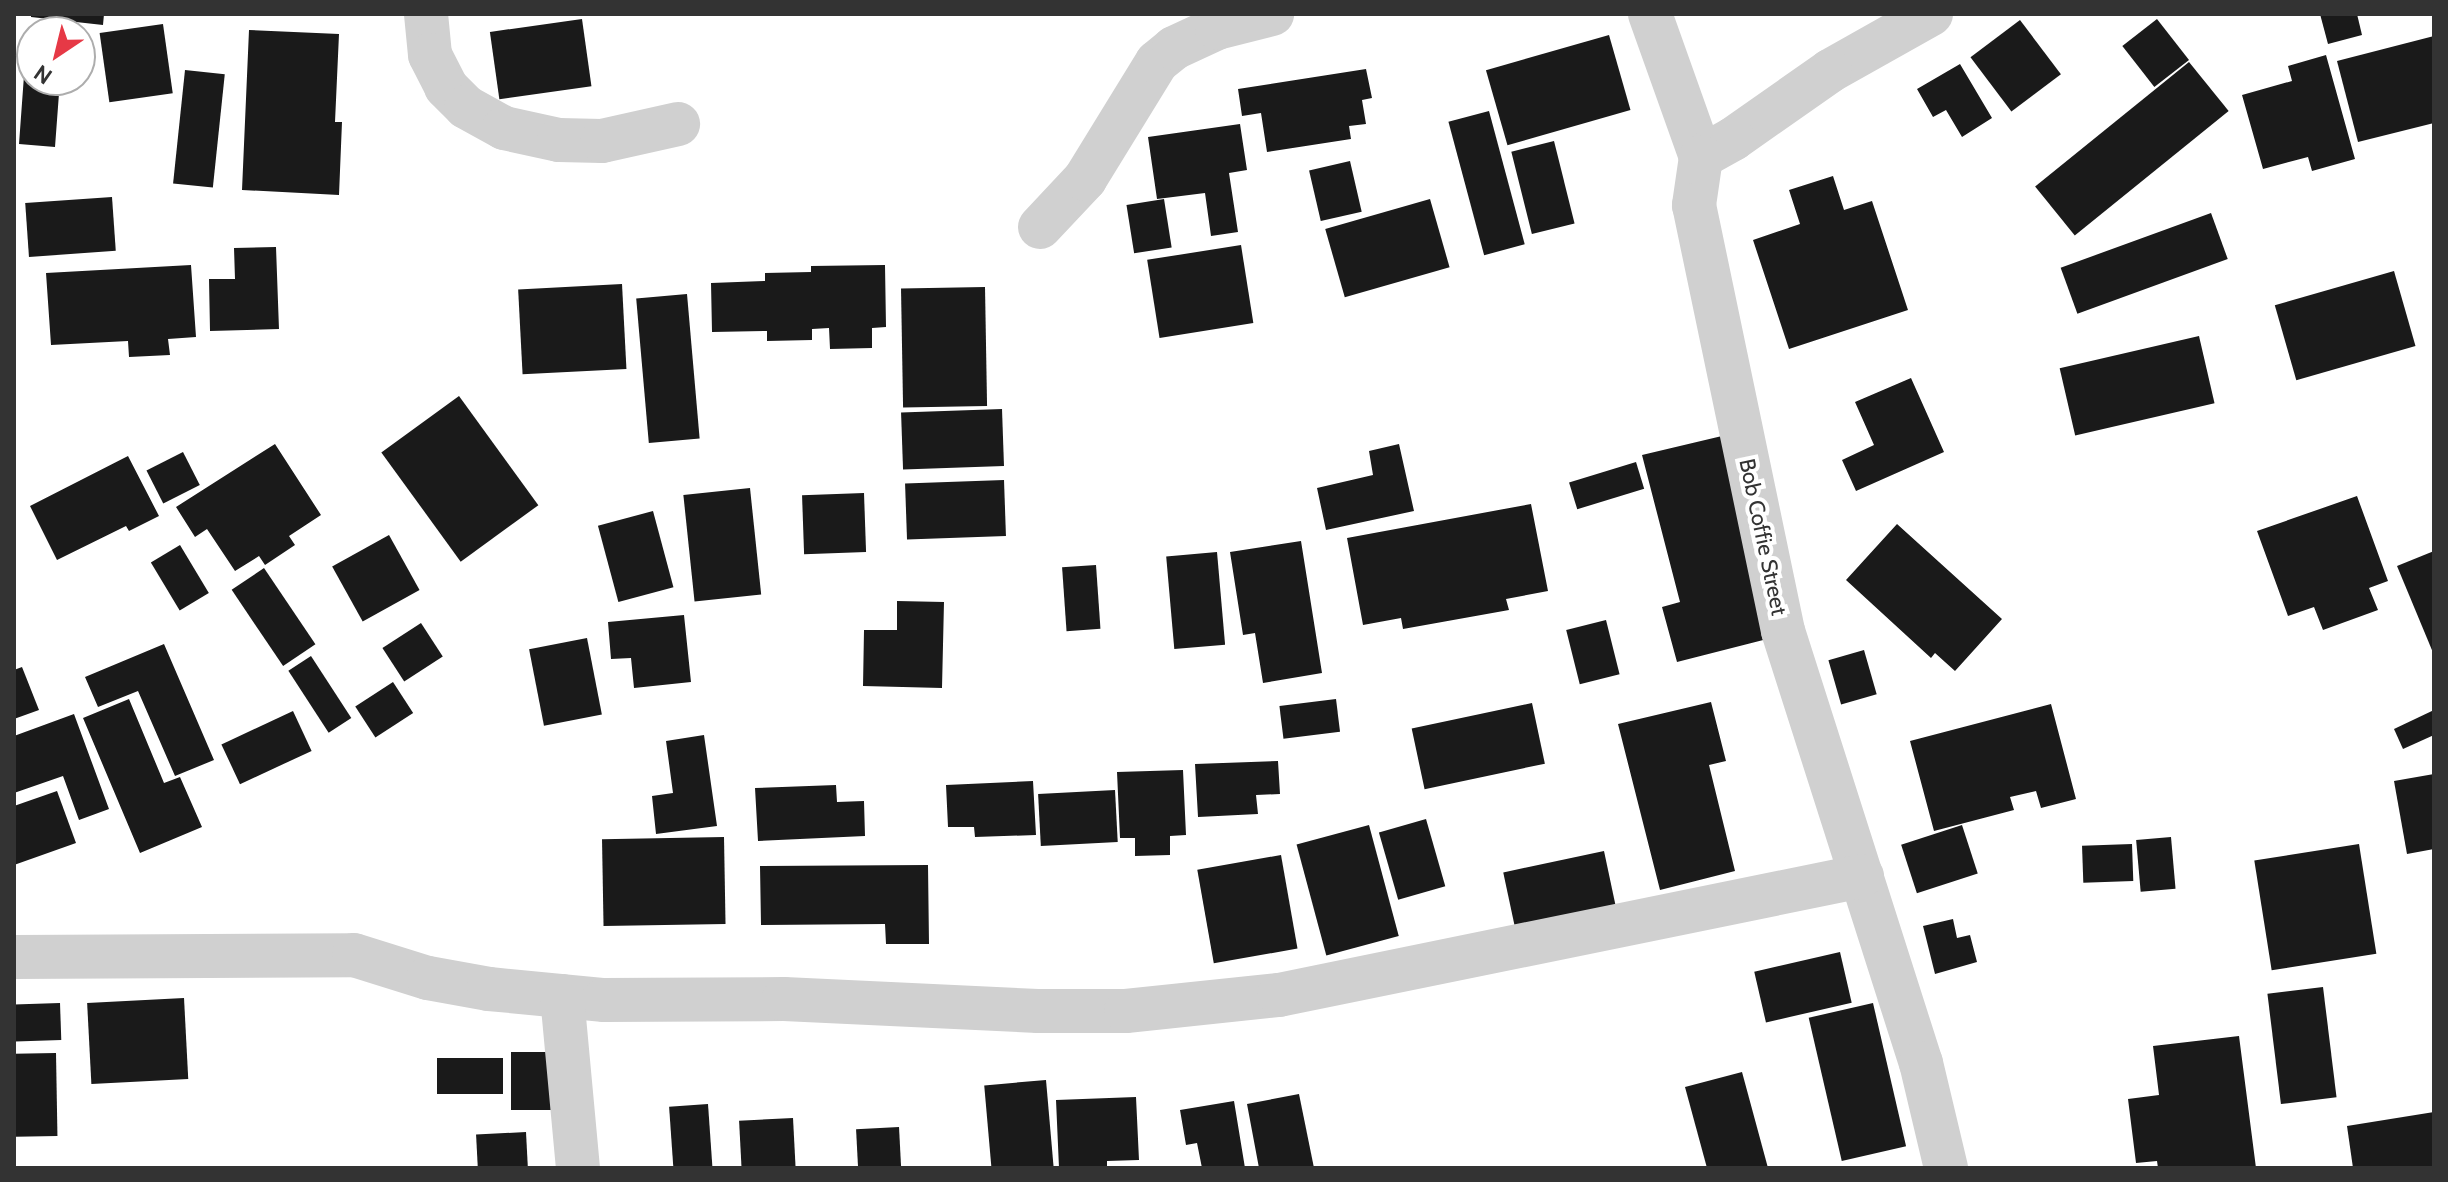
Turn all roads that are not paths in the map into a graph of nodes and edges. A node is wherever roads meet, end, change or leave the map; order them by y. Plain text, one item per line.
1 (426, 14) edge
2 (1650, 14) edge
3 (1931, 14) edge
4 (1255, 16) edge
5 (678, 124) dead end
6 (1701, 157) junction
7 (1040, 227) dead end
8 (1862, 876) junction
9 (14, 957) edge
10 (562, 996) junction
11 (578, 1168) edge
12 (1946, 1168) edge

1 - 5 street
2 - 6 street
3 - 6 street
4 - 7 street
6 - 8 street, Bob Coffie Street
8 - 10 street
8 - 12 street, Bob Coffie Street
9 - 10 street
10 - 11 street

